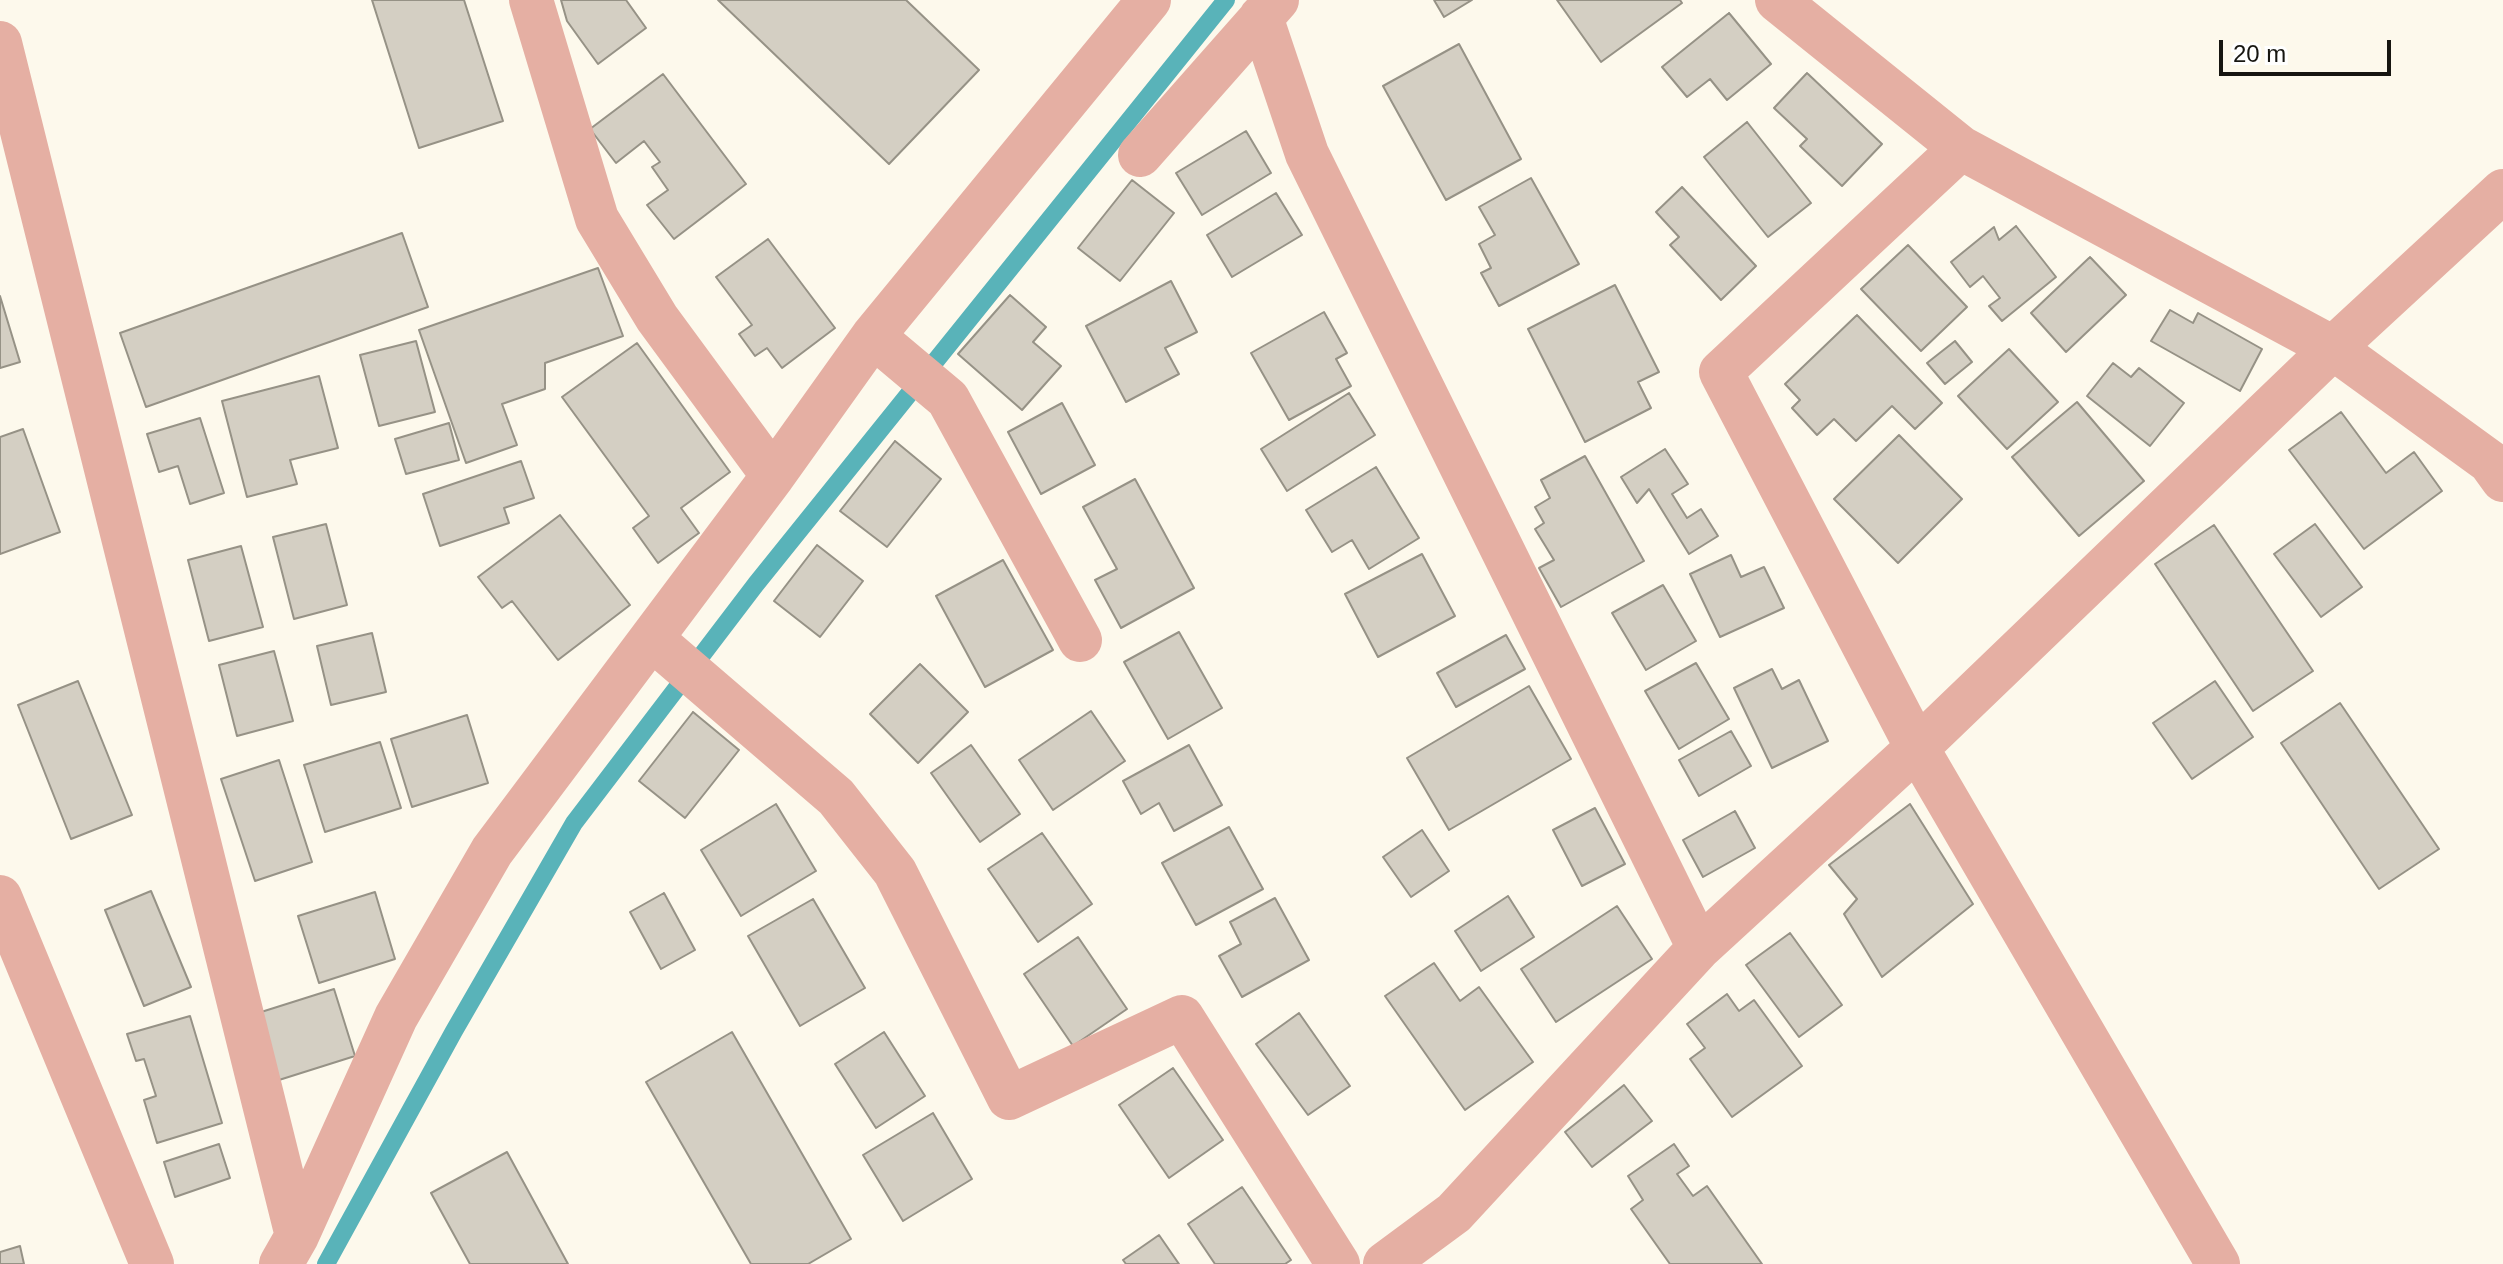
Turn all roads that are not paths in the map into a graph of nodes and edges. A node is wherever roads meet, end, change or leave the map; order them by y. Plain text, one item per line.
1 (531, 0) edge
2 (1149, 0) edge
3 (1777, 0) edge
4 (1269, 9) edge
5 (0, 43) edge
6 (1961, 148) junction
7 (1140, 155) dead end
8 (2503, 191) edge
9 (882, 344) junction
10 (2333, 348) junction
11 (773, 476) junction
12 (2503, 480) edge
13 (1080, 640) dead end
14 (656, 642) junction
15 (1917, 748) junction
16 (0, 897) edge
17 (1699, 948) junction
18 (289, 1250) edge
19 (152, 1264) edge
20 (1338, 1264) edge
21 (1385, 1264) edge
22 (2218, 1264) edge

1 - 11 street
2 - 9 street
3 - 6 street
4 - 7 street
4 - 17 street
5 - 18 street
6 - 10 street
6 - 15 street
8 - 10 street
9 - 11 street
9 - 13 street
10 - 12 street
10 - 15 street
11 - 14 street
14 - 18 street
14 - 20 street
15 - 17 street
15 - 22 street
16 - 19 street
17 - 21 street

